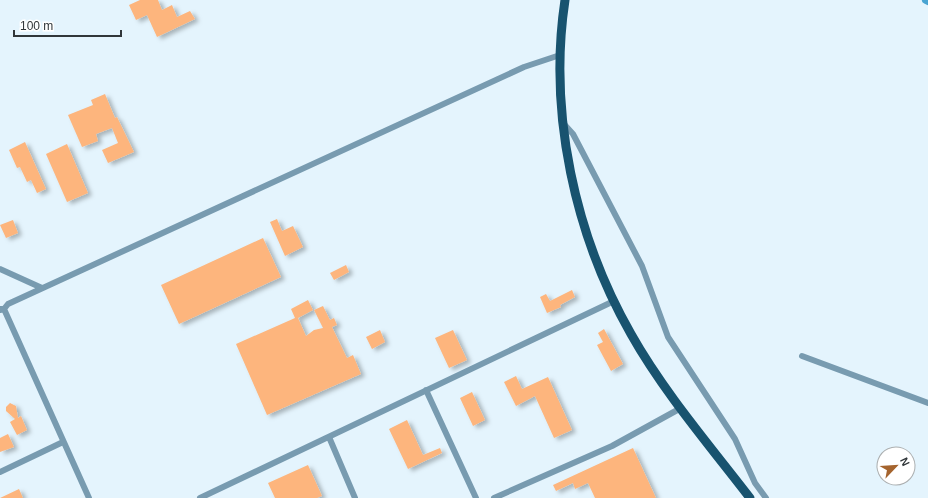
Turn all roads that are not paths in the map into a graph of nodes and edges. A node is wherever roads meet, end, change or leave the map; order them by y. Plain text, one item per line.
1 (565, 0) edge
2 (560, 56) junction
3 (563, 123) junction
4 (0, 269) edge
5 (42, 288) junction
6 (614, 301) junction
7 (1, 309) edge
8 (802, 356) dead end
9 (426, 390) junction
10 (928, 403) edge
11 (681, 408) junction
12 (329, 437) junction
13 (63, 442) junction
14 (0, 472) edge
15 (89, 498) edge
16 (200, 498) edge
17 (354, 498) edge
18 (476, 498) edge
19 (494, 498) edge
20 (750, 498) edge
21 (766, 498) edge

1 - 2 main road
2 - 3 main road
2 - 5 street
3 - 6 main road
3 - 21 street
4 - 5 street
5 - 7 street
6 - 9 street
6 - 11 main road
7 - 13 street
8 - 10 street
9 - 12 street
9 - 18 street
11 - 19 street
11 - 20 main road
12 - 16 street
12 - 17 street
13 - 14 street
13 - 15 street

